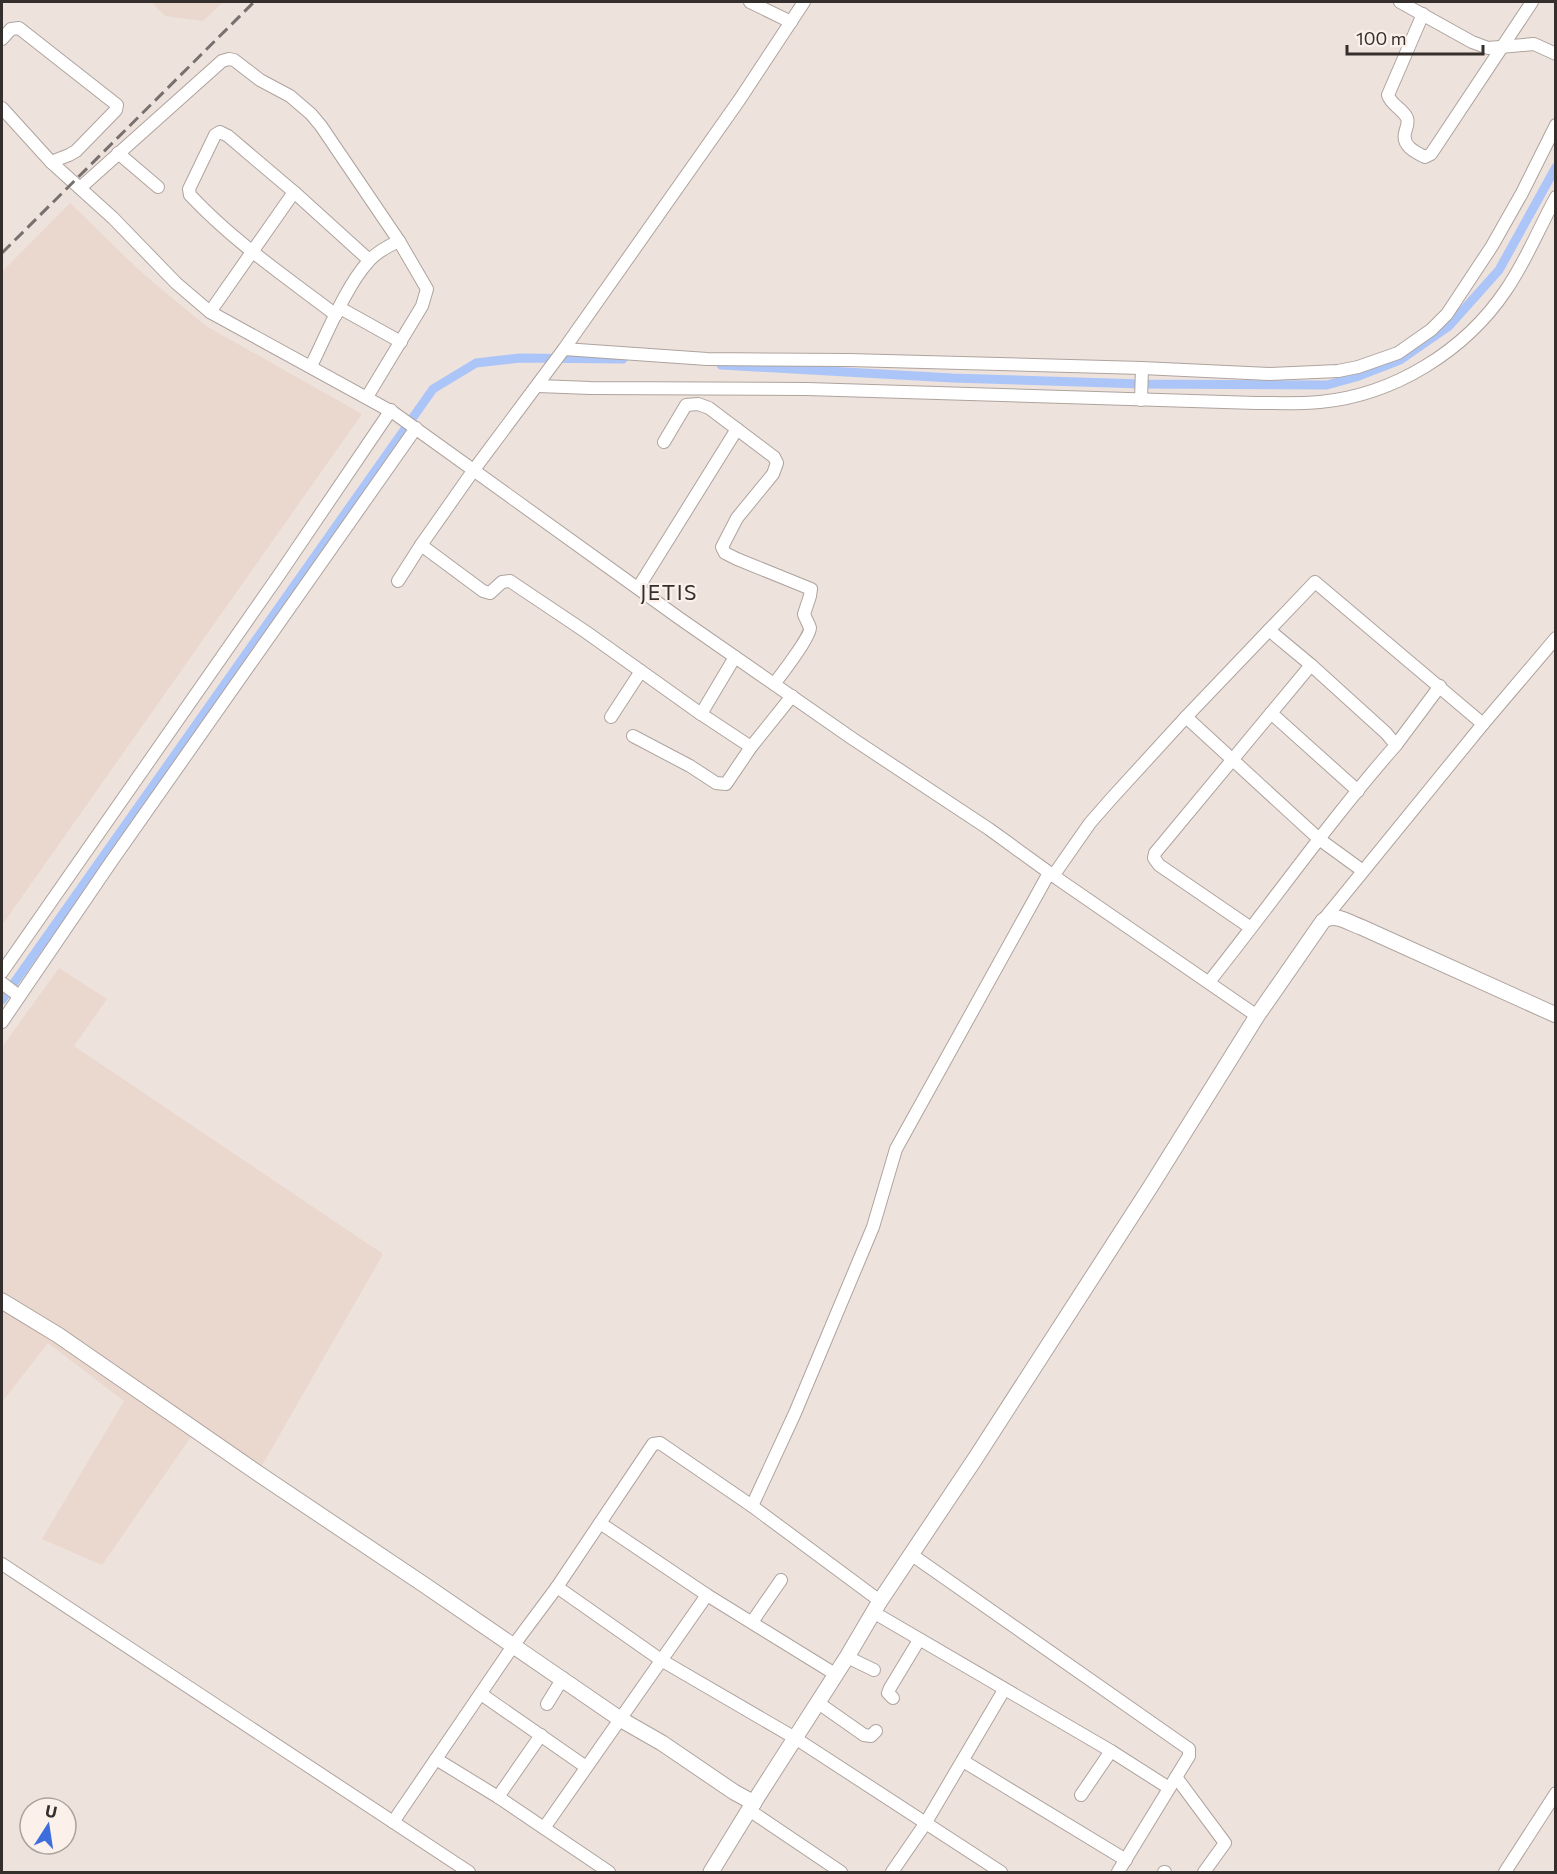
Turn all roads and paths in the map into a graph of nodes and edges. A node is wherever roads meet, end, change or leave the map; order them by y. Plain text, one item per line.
1 (750, 2) edge
2 (804, 2) edge
3 (1400, 2) edge
4 (1532, 2) edge
5 (1423, 14) junction
6 (791, 22) junction
7 (2, 39) edge
8 (1502, 47) junction
9 (1556, 54) edge
10 (2, 108) edge
11 (1556, 125) edge
12 (118, 153) junction
13 (51, 162) junction
14 (158, 187) dead end
15 (80, 188) junction
16 (294, 192) junction
17 (1556, 198) edge
18 (399, 241) junction
19 (252, 251) junction
20 (369, 260) junction
21 (338, 311) junction
22 (210, 312) junction
23 (401, 342) junction
24 (562, 352) junction
25 (311, 366) junction
26 (1142, 370) junction
27 (538, 386) junction
28 (682, 388) junction
29 (367, 397) junction
30 (1141, 397) junction
31 (686, 405) junction
32 (392, 412) junction
33 (415, 428) junction
34 (737, 429) junction
35 (664, 442) dead end
36 (473, 471) junction
37 (421, 545) junction
38 (398, 581) dead end
39 (638, 588) junction
40 (1269, 630) junction
41 (1556, 638) edge
42 (735, 657) junction
43 (1311, 665) junction
44 (641, 671) junction
45 (774, 684) junction
46 (1440, 686) junction
47 (792, 696) junction
48 (1271, 712) junction
49 (701, 714) junction
50 (611, 717) dead end
51 (1186, 717) junction
52 (1483, 723) junction
53 (633, 736) dead end
54 (1396, 745) junction
55 (751, 747) junction
56 (1233, 760) junction
57 (1358, 790) junction
58 (1319, 839) junction
59 (1363, 871) junction
60 (1051, 874) junction
61 (1326, 918) junction
62 (1251, 928) junction
63 (2, 972) edge
64 (1209, 982) junction
65 (2, 983) edge
66 (18, 995) junction
67 (1556, 1015) edge
68 (1257, 1016) junction
69 (2, 1022) edge
70 (2, 1301) edge
71 (752, 1506) junction
72 (600, 1523) junction
73 (912, 1555) junction
74 (2, 1564) edge
75 (781, 1580) dead end
76 (557, 1587) junction
77 (707, 1595) junction
78 (877, 1607) junction
79 (752, 1622) junction
80 (920, 1640) junction
81 (513, 1646) junction
82 (847, 1657) junction
83 (661, 1660) junction
84 (874, 1670) dead end
85 (835, 1674) junction
86 (563, 1678) junction
87 (1004, 1690) junction
88 (481, 1694) junction
89 (893, 1698) dead end
90 (817, 1702) junction
91 (547, 1704) dead end
92 (620, 1719) junction
93 (876, 1731) dead end
94 (541, 1736) junction
95 (795, 1738) junction
96 (1111, 1752) junction
97 (436, 1759) junction
98 (963, 1761) junction
99 (586, 1767) junction
100 (1176, 1777) junction
101 (1169, 1788) junction
102 (1556, 1793) edge
103 (1081, 1795) dead end
104 (498, 1797) junction
105 (751, 1807) junction
106 (393, 1822) junction
107 (925, 1824) junction
108 (544, 1828) junction
109 (1126, 1860) junction
110 (469, 1872) edge
111 (609, 1872) edge
112 (711, 1872) edge
113 (841, 1872) edge
114 (892, 1872) edge
115 (1001, 1872) edge
116 (1118, 1872) edge
117 (1204, 1872) edge
118 (1505, 1872) edge

1 - 6 street
2 - 6 street
3 - 5 street
4 - 8 street
5 - 8 street
5 - 8 street
6 - 24 street
7 - 13 street
8 - 9 street
10 - 13 street
11 - 26 street
12 - 14 street
12 - 15 street
12 - 18 street
13 - 15 street
15 - 22 street
16 - 19 street
16 - 19 street
16 - 20 street
17 - 30 street
18 - 20 street
18 - 23 street
19 - 21 street
19 - 22 street
20 - 21 street
21 - 23 street
21 - 25 street
22 - 25 street
23 - 29 street
24 - 26 street
24 - 27 street
25 - 29 street
26 - 30 street
27 - 28 street
27 - 36 street
28 - 30 street
28 - 31 street
29 - 32 street
31 - 34 street
31 - 35 street
32 - 33 street
32 - 63 street
33 - 36 street
33 - 66 street
34 - 39 street
34 - 45 street
36 - 37 street
36 - 39 street
37 - 38 street
37 - 44 street
39 - 42 street
40 - 43 street
40 - 46 street
40 - 51 street
41 - 52 street
42 - 45 street
42 - 49 street
43 - 48 street
43 - 54 street
44 - 49 street
44 - 50 street
45 - 47 street
46 - 52 street
46 - 54 street
47 - 55 street
47 - 60 street
48 - 56 street
48 - 57 street
49 - 55 street
51 - 56 street
51 - 60 street
52 - 59 street
53 - 55 street
54 - 57 street
56 - 58 street
56 - 62 street
57 - 58 street
58 - 59 street
58 - 62 street
59 - 61 street
60 - 64 street
60 - 71 street
61 - 67 main road
61 - 68 main road
62 - 64 street
64 - 68 street
65 - 66 street
66 - 69 street
68 - 73 main road
70 - 81 main road
71 - 72 street
71 - 78 street
72 - 76 street
72 - 77 street
73 - 78 main road
73 - 100 street
74 - 106 street
75 - 79 street
76 - 81 street
76 - 83 street
77 - 79 street
77 - 83 street
78 - 80 street
78 - 82 main road
79 - 85 street
80 - 87 street
80 - 89 street
81 - 86 main road
81 - 88 street
82 - 84 street
82 - 85 main road
83 - 92 street
83 - 95 street
85 - 90 main road
86 - 91 street
86 - 92 main road
87 - 96 street
87 - 98 street
88 - 94 street
88 - 97 street
90 - 93 street
90 - 95 main road
92 - 99 street
92 - 105 main road
94 - 99 street
94 - 104 street
95 - 105 main road
95 - 107 street
96 - 101 street
96 - 103 street
97 - 104 street
97 - 106 street
98 - 107 street
98 - 109 street
99 - 108 street
100 - 101 street
100 - 117 street
101 - 109 street
102 - 118 street
104 - 108 street
105 - 112 main road
105 - 113 street
106 - 110 street
107 - 114 street
107 - 115 street
108 - 111 street
109 - 116 street

